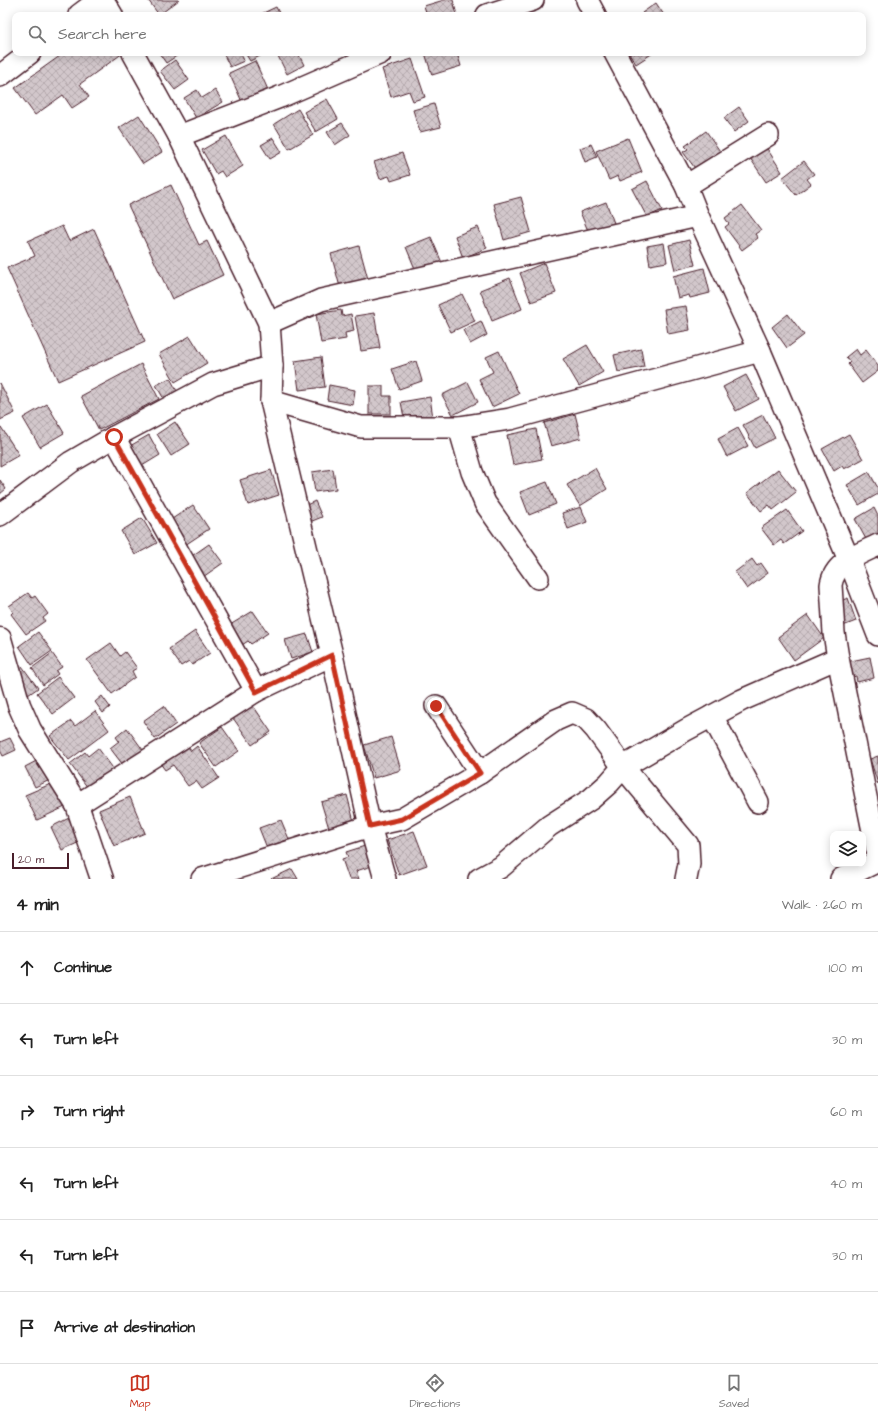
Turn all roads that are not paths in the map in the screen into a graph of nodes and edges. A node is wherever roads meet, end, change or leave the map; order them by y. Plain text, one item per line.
1 (99, 0) edge
2 (103, 0) edge
3 (533, 0) edge
4 (587, 0) edge
5 (83, 12) edge
6 (110, 12) edge
7 (497, 12) edge
8 (593, 12) edge
9 (26, 56) edge
10 (135, 56) edge
11 (374, 56) edge
12 (617, 56) edge
13 (0, 76) edge
14 (768, 135) dead end
15 (179, 136) junction
16 (686, 186) junction
17 (698, 216) junction
18 (269, 324) junction
19 (760, 351) junction
20 (272, 366) junction
21 (271, 401) junction
22 (459, 427) junction
23 (114, 437) junction
24 (0, 515) edge
25 (878, 545) edge
26 (849, 560) junction
27 (538, 578) dead end
28 (878, 635) edge
29 (0, 639) edge
30 (332, 655) junction
31 (838, 658) junction
32 (256, 692) junction
33 (436, 706) dead end
34 (712, 716) junction
35 (623, 767) junction
36 (480, 773) junction
37 (758, 802) dead end
38 (77, 805) junction
39 (370, 826) junction
40 (878, 856) edge
41 (878, 861) edge
42 (102, 879) edge
43 (202, 879) edge
44 (385, 879) edge
45 (479, 879) edge
46 (686, 879) edge
47 (841, 879) edge

1 - 5 street
2 - 6 street
3 - 7 street
4 - 8 street
9 - 13 street
10 - 15 street
11 - 15 street
12 - 16 street
14 - 16 street
15 - 18 street
16 - 17 street
17 - 18 street
17 - 19 street
18 - 20 street
19 - 22 street
19 - 26 street
20 - 21 street
20 - 23 street
21 - 22 street
21 - 30 street
22 - 27 street
23 - 24 street
23 - 32 street
25 - 26 street
26 - 28 street
26 - 31 street
29 - 38 street
30 - 32 street
30 - 39 street
31 - 34 street
31 - 40 street
32 - 38 street
33 - 36 street
34 - 35 street
34 - 37 street
35 - 36 street
35 - 45 street
35 - 46 street
36 - 39 street
38 - 42 street
39 - 43 street
39 - 44 street
41 - 47 street

